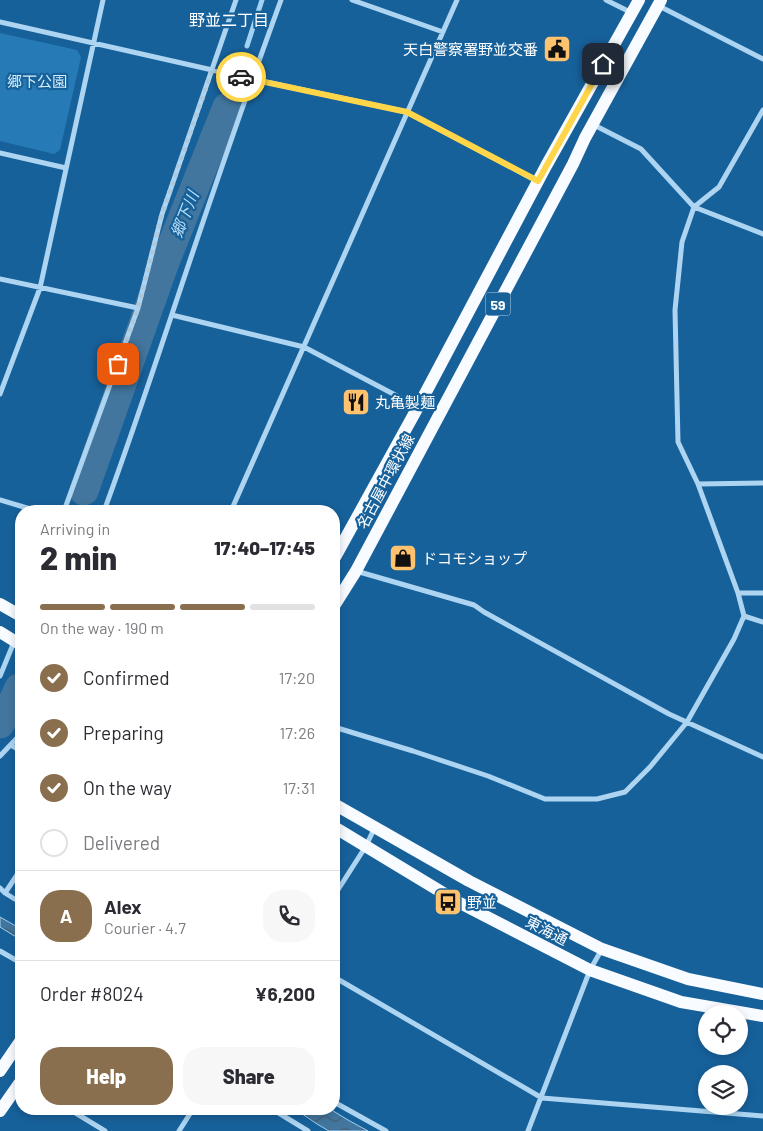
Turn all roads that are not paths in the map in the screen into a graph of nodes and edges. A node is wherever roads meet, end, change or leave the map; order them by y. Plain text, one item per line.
1 (104, 0) edge
2 (236, 0) edge
3 (282, 0) edge
4 (352, 0) edge
5 (457, 0) edge
6 (606, 0) edge
7 (639, 0) edge
8 (660, 3) edge
9 (632, 13) junction
10 (0, 22) edge
11 (443, 32) junction
12 (94, 43) junction
13 (763, 59) edge
14 (212, 70) junction
15 (252, 79) junction
16 (763, 110) edge
17 (407, 112) junction
18 (592, 124) junction
19 (0, 153) edge
20 (66, 168) junction
21 (538, 181) junction
22 (694, 207) junction
23 (763, 234) edge
24 (0, 279) edge
25 (40, 288) junction
26 (138, 308) junction
27 (172, 315) junction
28 (304, 347) junction
29 (2, 383) edge
30 (0, 394) edge
31 (418, 407) junction
32 (763, 483) edge
33 (698, 484) junction
34 (0, 500) edge
35 (17, 505) edge
36 (66, 505) edge
37 (106, 505) edge
38 (234, 505) edge
39 (340, 548) edge
40 (356, 571) junction
41 (738, 593) junction
42 (763, 593) edge
43 (340, 596) edge
44 (0, 604) edge
45 (15, 613) edge
46 (744, 616) junction
47 (763, 622) edge
48 (0, 632) edge
49 (15, 641) edge
50 (15, 648) edge
51 (0, 676) edge
52 (686, 722) junction
53 (340, 729) edge
54 (15, 739) edge
55 (11, 744) junction
56 (15, 747) edge
57 (0, 756) edge
58 (763, 757) edge
59 (340, 808) edge
60 (374, 828) junction
61 (340, 831) edge
62 (366, 846) junction
63 (15, 878) edge
64 (340, 887) edge
65 (0, 888) edge
66 (5, 893) junction
67 (15, 899) edge
68 (602, 949) junction
69 (0, 951) edge
70 (15, 959) edge
71 (590, 970) junction
72 (340, 980) edge
73 (763, 994) edge
74 (763, 1016) edge
75 (15, 1049) edge
76 (0, 1071) edge
77 (15, 1090) edge
78 (542, 1098) junction
79 (340, 1105) edge
80 (0, 1111) edge
81 (79, 1115) edge
82 (189, 1115) edge
83 (282, 1115) edge
84 (763, 1116) edge
85 (104, 1131) edge
86 (179, 1131) edge
87 (308, 1131) edge
88 (386, 1131) edge
89 (528, 1131) edge

1 - 12 street
2 - 14 street
3 - 15 street
4 - 11 street
5 - 11 street
6 - 9 street
7 - 9 main road, 名古屋中環状線 / 59
8 - 13 street
8 - 18 main road, 名古屋中環状線 / 59
9 - 21 main road, 名古屋中環状線 / 59
10 - 12 street
11 - 17 street
12 - 14 street
12 - 20 street
14 - 15 street
14 - 26 street
15 - 17 street
15 - 27 street
16 - 22 street
17 - 21 street
17 - 28 street
18 - 22 street
18 - 40 main road, 名古屋中環状線 / 59
19 - 20 street
20 - 25 street
21 - 31 main road, 名古屋中環状線 / 59
22 - 23 street
22 - 33 street
24 - 25 street
25 - 26 street
25 - 29 street
26 - 36 street
27 - 28 street
27 - 37 street
28 - 31 street
28 - 38 street
29 - 30 street
31 - 39 main road, 名古屋中環状線 / 59
32 - 33 street
33 - 41 street
34 - 35 street
40 - 43 main road, 名古屋中環状線 / 59
40 - 52 street
41 - 42 street
41 - 46 street
44 - 45 main road
46 - 47 street
46 - 52 street
48 - 49 main road
50 - 51 street
52 - 53 street
52 - 58 street
54 - 55 street
55 - 56 street
55 - 57 street
59 - 60 main road, 東海通
60 - 62 street
60 - 68 main road, 東海通
61 - 62 main road, 東海通
62 - 64 street
62 - 71 main road, 東海通
63 - 66 street
65 - 66 street
66 - 67 street
68 - 71 street
68 - 73 main road, 東海通
69 - 70 street
71 - 74 main road, 東海通
71 - 78 street
72 - 78 street
75 - 76 main road
77 - 80 main road
78 - 84 street
78 - 89 street
79 - 88 street
81 - 85 street
82 - 86 street
83 - 87 street

